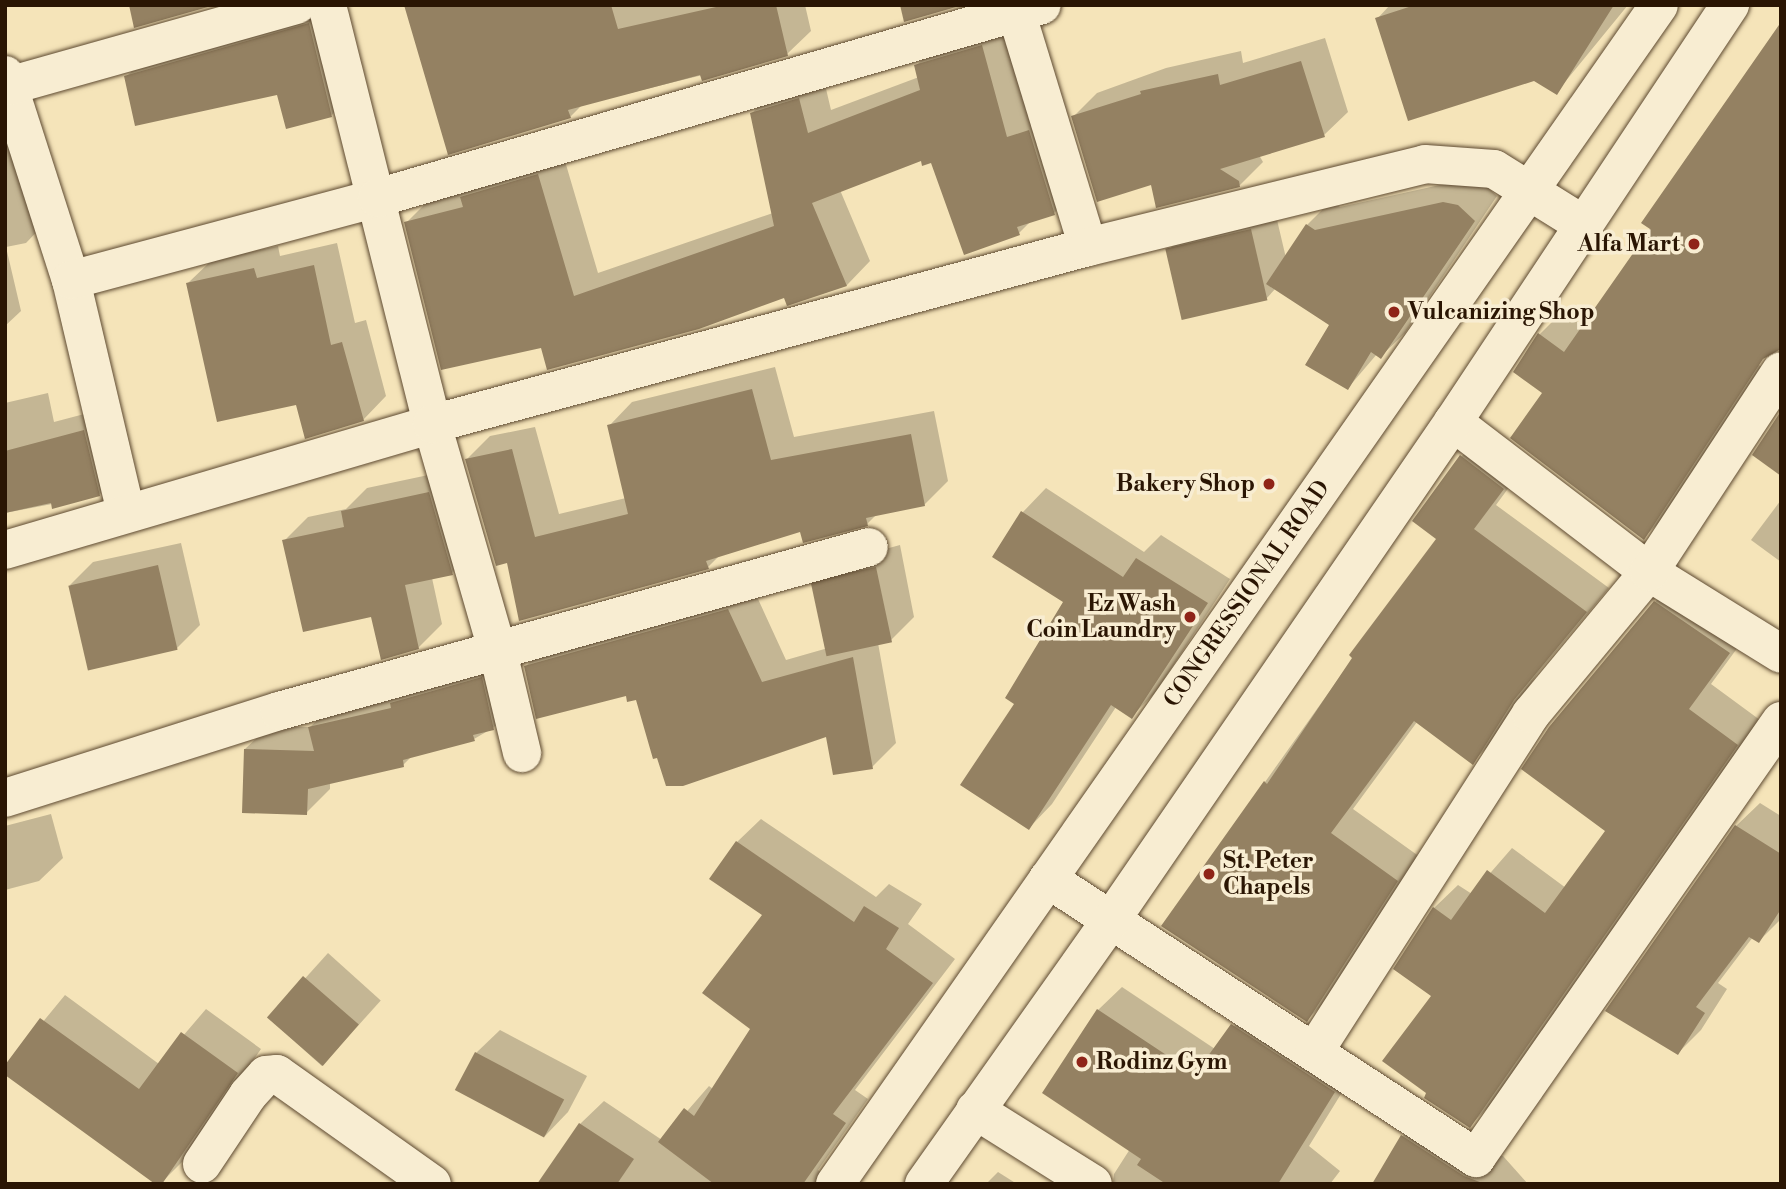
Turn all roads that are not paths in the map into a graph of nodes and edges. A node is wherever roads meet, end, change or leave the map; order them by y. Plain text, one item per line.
1 (297, 5) edge
2 (327, 5) edge
3 (1659, 5) edge
4 (1731, 5) edge
5 (1024, 8) edge
6 (7, 80) edge
7 (1529, 191) junction
8 (377, 198) junction
9 (1584, 225) junction
10 (1088, 247) junction
11 (71, 280) junction
12 (1781, 371) edge
13 (1453, 422) junction
14 (432, 424) junction
15 (126, 513) junction
16 (869, 547) dead end
17 (5, 550) edge
18 (1649, 572) junction
19 (498, 652) junction
20 (1781, 654) edge
21 (1781, 721) edge
22 (522, 753) dead end
23 (5, 798) edge
24 (1048, 878) junction
25 (1111, 920) junction
26 (1314, 1052) junction
27 (975, 1110) junction
28 (202, 1164) dead end
29 (432, 1184) edge
30 (835, 1184) edge
31 (923, 1184) edge
32 (1093, 1184) edge

1 - 6 street
2 - 8 street
3 - 7 street, CONGRESSIONAL ROAD
4 - 9 street
5 - 8 street
5 - 10 street
6 - 11 street
7 - 9 street
7 - 10 street
7 - 24 street, CONGRESSIONAL ROAD
8 - 11 street
8 - 14 street
9 - 13 street
10 - 14 street
11 - 15 street
12 - 18 street
13 - 18 street
13 - 25 street
14 - 15 street
14 - 19 street
15 - 17 street
16 - 19 street
18 - 20 street
18 - 26 street
19 - 22 street
19 - 23 street
21 - 26 street
24 - 25 street
24 - 30 street, CONGRESSIONAL ROAD
25 - 26 street
25 - 27 street
27 - 31 street
27 - 32 street
28 - 29 street

